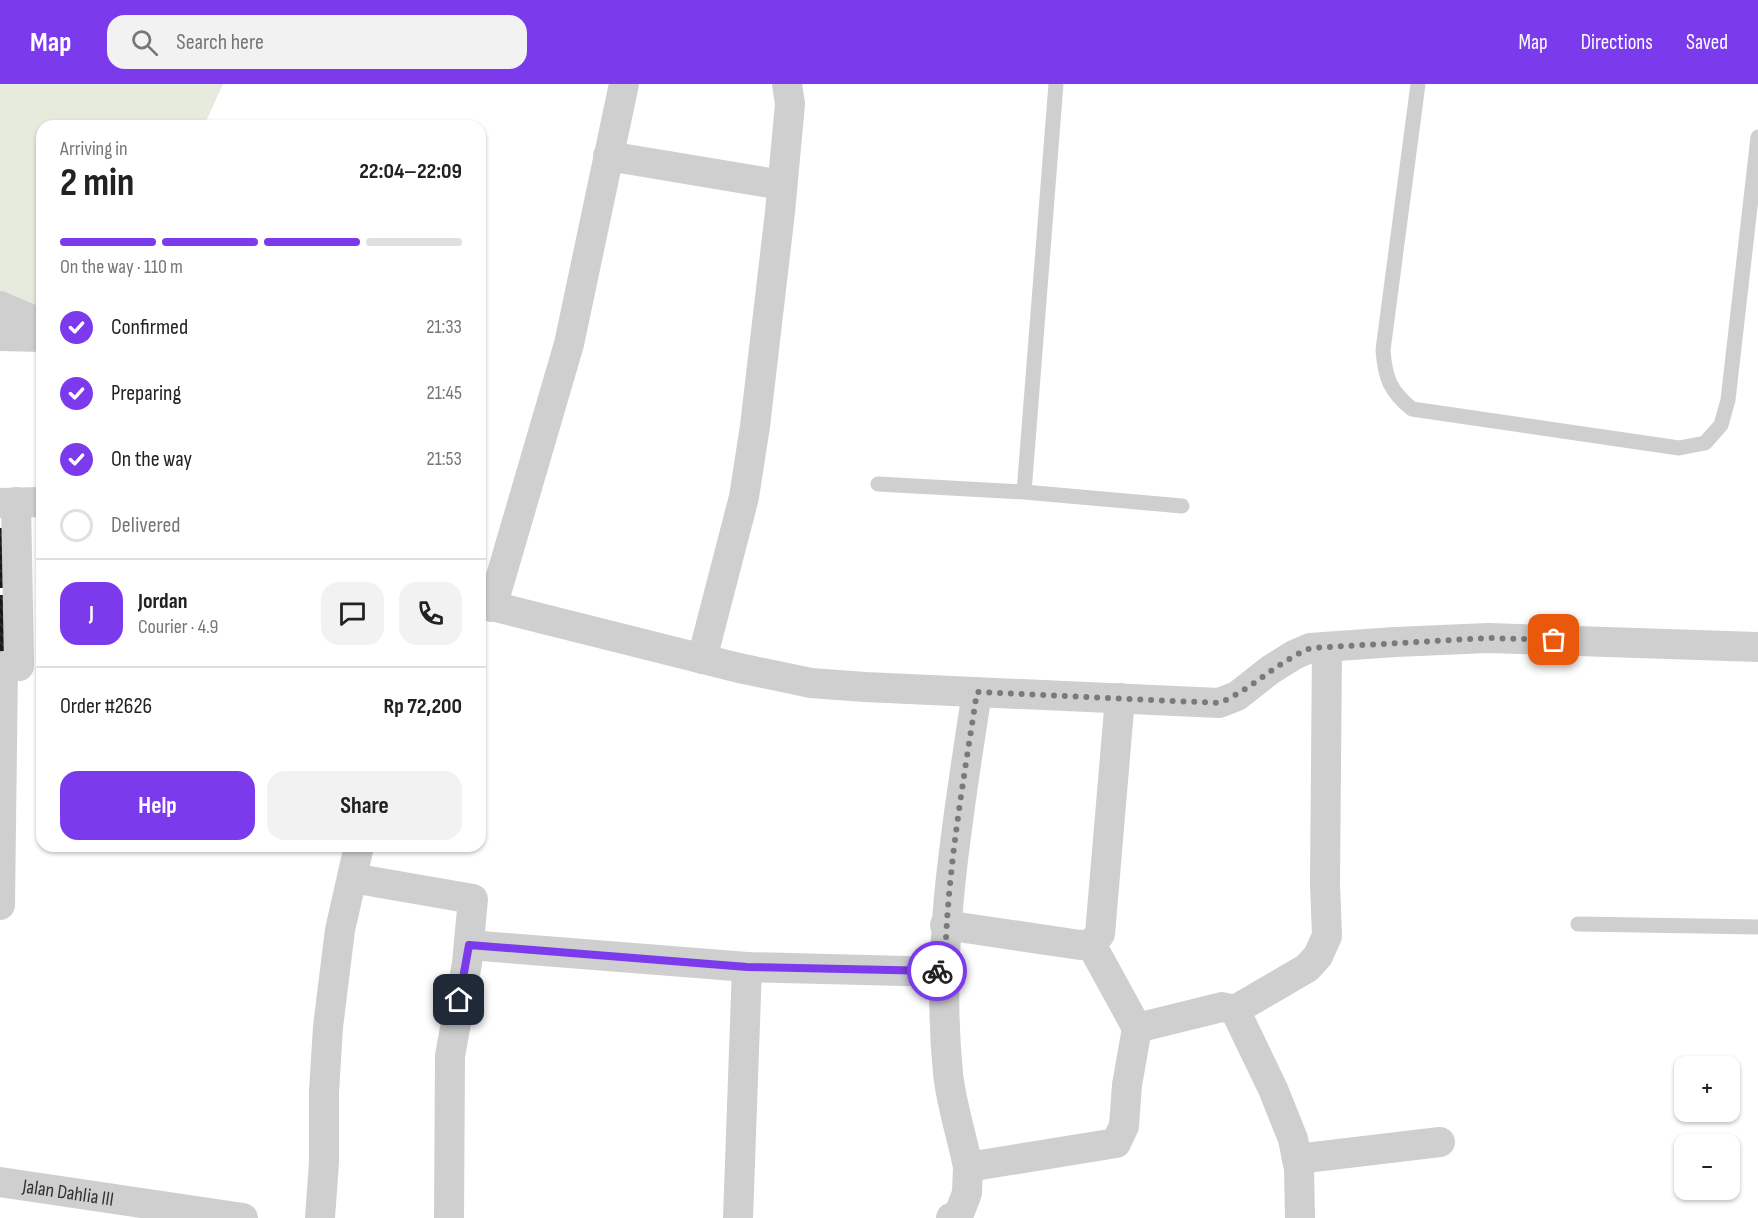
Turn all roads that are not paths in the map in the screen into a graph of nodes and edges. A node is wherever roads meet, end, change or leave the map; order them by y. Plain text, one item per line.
1 (624, 84) edge
2 (787, 84) edge
3 (1056, 84) edge
4 (1418, 84) edge
5 (1758, 137) edge
6 (608, 156) junction
7 (782, 185) junction
8 (0, 306) edge
9 (36, 321) edge
10 (0, 336) edge
11 (36, 337) edge
12 (878, 484) dead end
13 (1024, 492) junction
14 (20, 502) edge
15 (1182, 506) dead end
16 (486, 605) edge
17 (1327, 647) junction
18 (1758, 647) edge
19 (702, 659) junction
20 (16, 666) edge
21 (977, 692) junction
22 (1120, 698) junction
23 (358, 852) edge
24 (352, 878) junction
25 (0, 905) edge
26 (1578, 924) dead end
27 (945, 926) junction
28 (1758, 927) edge
29 (1091, 944) junction
30 (469, 945) junction
31 (747, 967) junction
32 (945, 972) junction
33 (1235, 1010) junction
34 (1137, 1028) junction
35 (1440, 1142) dead end
36 (1297, 1159) junction
37 (968, 1167) junction
38 (0, 1182) edge
39 (243, 1218) edge
40 (320, 1218) edge
41 (449, 1218) edge
42 (738, 1218) edge
43 (951, 1218) edge
44 (1300, 1218) edge

1 - 6 street
2 - 7 street
3 - 13 lane
4 - 5 lane
6 - 7 street
6 - 16 street
7 - 19 street
8 - 9 street
10 - 11 street
12 - 13 lane
13 - 15 lane
14 - 20 street
16 - 19 street
17 - 18 street
17 - 22 street
17 - 33 street
19 - 21 street
20 - 25 street
21 - 22 street
21 - 27 street
22 - 29 street
23 - 24 street
24 - 30 street
24 - 40 street
26 - 28 lane
27 - 29 street
27 - 32 street
29 - 34 street
30 - 31 street
30 - 41 street
31 - 32 street
31 - 42 street
32 - 37 street
33 - 34 street
33 - 36 street
34 - 37 street
35 - 36 street
36 - 44 street
37 - 43 street
38 - 39 street, Jalan Dahlia III

